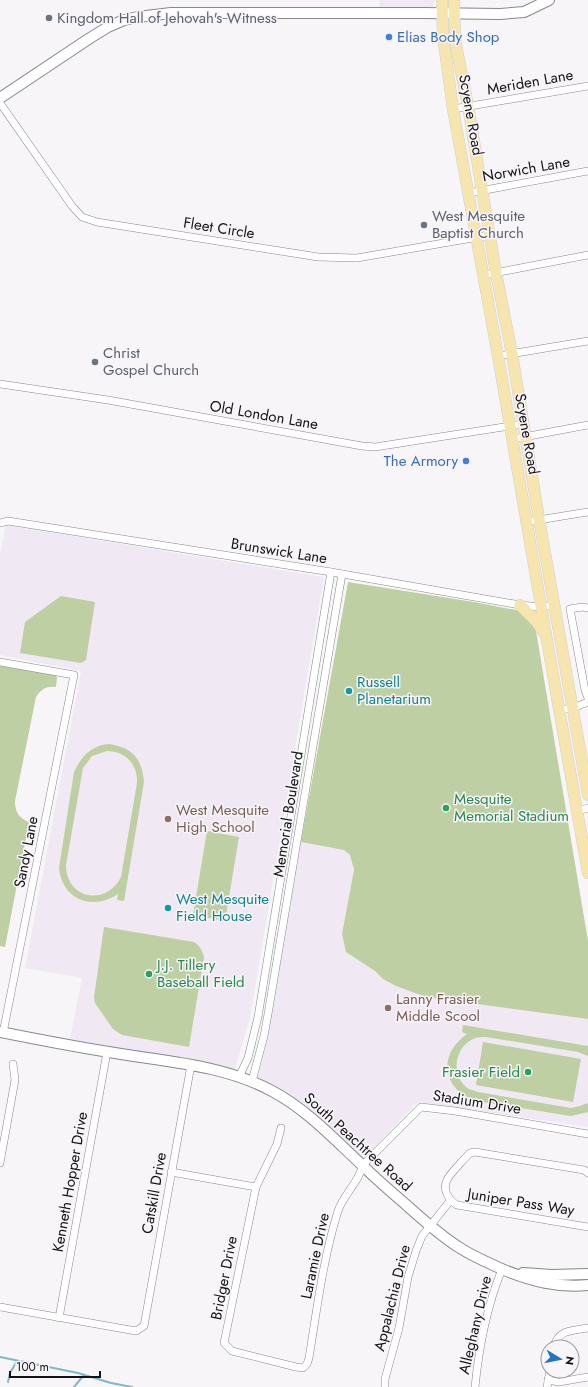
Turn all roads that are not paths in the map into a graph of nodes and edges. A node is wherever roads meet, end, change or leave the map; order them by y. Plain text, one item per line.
1 (442, 0) edge
2 (454, 0) edge
3 (549, 0) edge
4 (442, 13) junction
5 (454, 13) junction
6 (588, 86) edge
7 (0, 98) edge
8 (0, 103) edge
9 (468, 106) junction
10 (453, 109) junction
11 (588, 171) edge
12 (482, 191) junction
13 (469, 193) junction
14 (490, 235) junction
15 (477, 237) junction
16 (588, 255) edge
17 (496, 273) junction
18 (484, 275) junction
19 (588, 341) edge
20 (512, 354) junction
21 (498, 356) junction
22 (0, 384) edge
23 (523, 424) junction
24 (588, 425) edge
25 (510, 426) junction
26 (525, 437) junction
27 (513, 439) junction
28 (588, 512) edge
29 (539, 519) junction
30 (526, 522) junction
31 (0, 523) edge
32 (331, 572) junction
33 (342, 574) junction
34 (520, 604) junction
35 (554, 605) junction
36 (541, 607) junction
37 (588, 608) edge
38 (546, 635) junction
39 (0, 662) edge
40 (588, 698) edge
41 (588, 702) edge
42 (573, 708) junction
43 (559, 710) junction
44 (588, 795) edge
45 (583, 810) edge
46 (588, 873) edge
47 (2, 1033) edge
48 (107, 1052) junction
49 (14, 1064) dead end
50 (191, 1065) junction
51 (239, 1077) junction
52 (252, 1081) junction
53 (281, 1128) dead end
54 (588, 1134) edge
55 (0, 1160) edge
56 (362, 1166) junction
57 (171, 1172) junction
58 (588, 1173) edge
59 (256, 1187) junction
60 (450, 1201) junction
61 (430, 1226) junction
62 (588, 1227) edge
63 (504, 1270) junction
64 (588, 1274) edge
65 (588, 1285) edge
66 (0, 1307) edge
67 (59, 1318) junction
68 (588, 1328) edge
69 (556, 1339) edge
70 (309, 1358) joint
71 (588, 1377) edge
72 (547, 1384) edge
73 (385, 1387) edge
74 (475, 1387) edge

1 - 4 main road, Scyene Road
2 - 5 main road, Scyene Road
3 - 5 main road
4 - 5 main road
4 - 7 main road
4 - 10 main road, Scyene Road
5 - 9 main road, Scyene Road
6 - 9 street, Meriden Lane
8 - 15 street, Fleet Circle
9 - 10 street, Meriden Lane
9 - 12 main road, Scyene Road
10 - 13 main road, Scyene Road
11 - 12 street, Norwich Lane
12 - 13 street, Norwich Lane
12 - 14 main road, Scyene Road
13 - 15 main road, Scyene Road
14 - 15 street, Fleet Circle
14 - 17 main road, Scyene Road
15 - 18 main road, Scyene Road
16 - 17 street
17 - 18 street
17 - 20 main road, Scyene Road
18 - 21 main road, Scyene Road
19 - 20 street
20 - 21 street
20 - 23 main road, Scyene Road
21 - 25 main road, Scyene Road
22 - 25 street, Old London Lane
23 - 25 street, Old London Lane
23 - 26 main road, Scyene Road
24 - 26 street
25 - 27 main road, Scyene Road
26 - 27 street
26 - 29 main road, Scyene Road
27 - 30 main road, Scyene Road
28 - 29 street
29 - 30 street
29 - 35 main road, Scyene Road
30 - 36 main road, Scyene Road
31 - 32 street, Brunswick Lane
32 - 33 street, Brunswick Lane
32 - 51 street, Memorial Boulevard
33 - 34 street, Brunswick Lane
33 - 52 street, Memorial Boulevard
34 - 36 street, Brunswick Lane
34 - 38 main road
35 - 36 street, Brunswick Lane
35 - 42 main road, Scyene Road
36 - 38 main road, Scyene Road
37 - 40 street
38 - 43 main road, Scyene Road
39 - 47 street, Sandy Lane
41 - 42 street
42 - 43 street
42 - 44 main road, Scyene Road
43 - 45 main road, Scyene Road
45 - 46 main road, Scyene Road
47 - 48 main road, South Peachtree Road
48 - 50 main road, South Peachtree Road
48 - 67 street, Kenneth Hopper Drive
49 - 55 street
50 - 51 main road, South Peachtree Road
50 - 57 street, Catskill Drive
51 - 52 main road, South Peachtree Road
52 - 56 main road, South Peachtree Road
53 - 59 street, Bridger Drive
54 - 56 street, Stadium Drive
56 - 61 main road, South Peachtree Road
56 - 70 street, Laramie Drive
57 - 59 street
57 - 67 street, Catskill Drive
58 - 60 street
59 - 70 street, Bridger Drive
60 - 61 street, Appalachia Drive
60 - 62 street, Juniper Pass Way
61 - 63 main road, South Peachtree Road
61 - 73 street, Appalachia Drive
63 - 64 main road
63 - 65 main road, South Peachtree Road
63 - 74 street, Alleghany Drive
66 - 67 street
68 - 69 street
71 - 72 street

